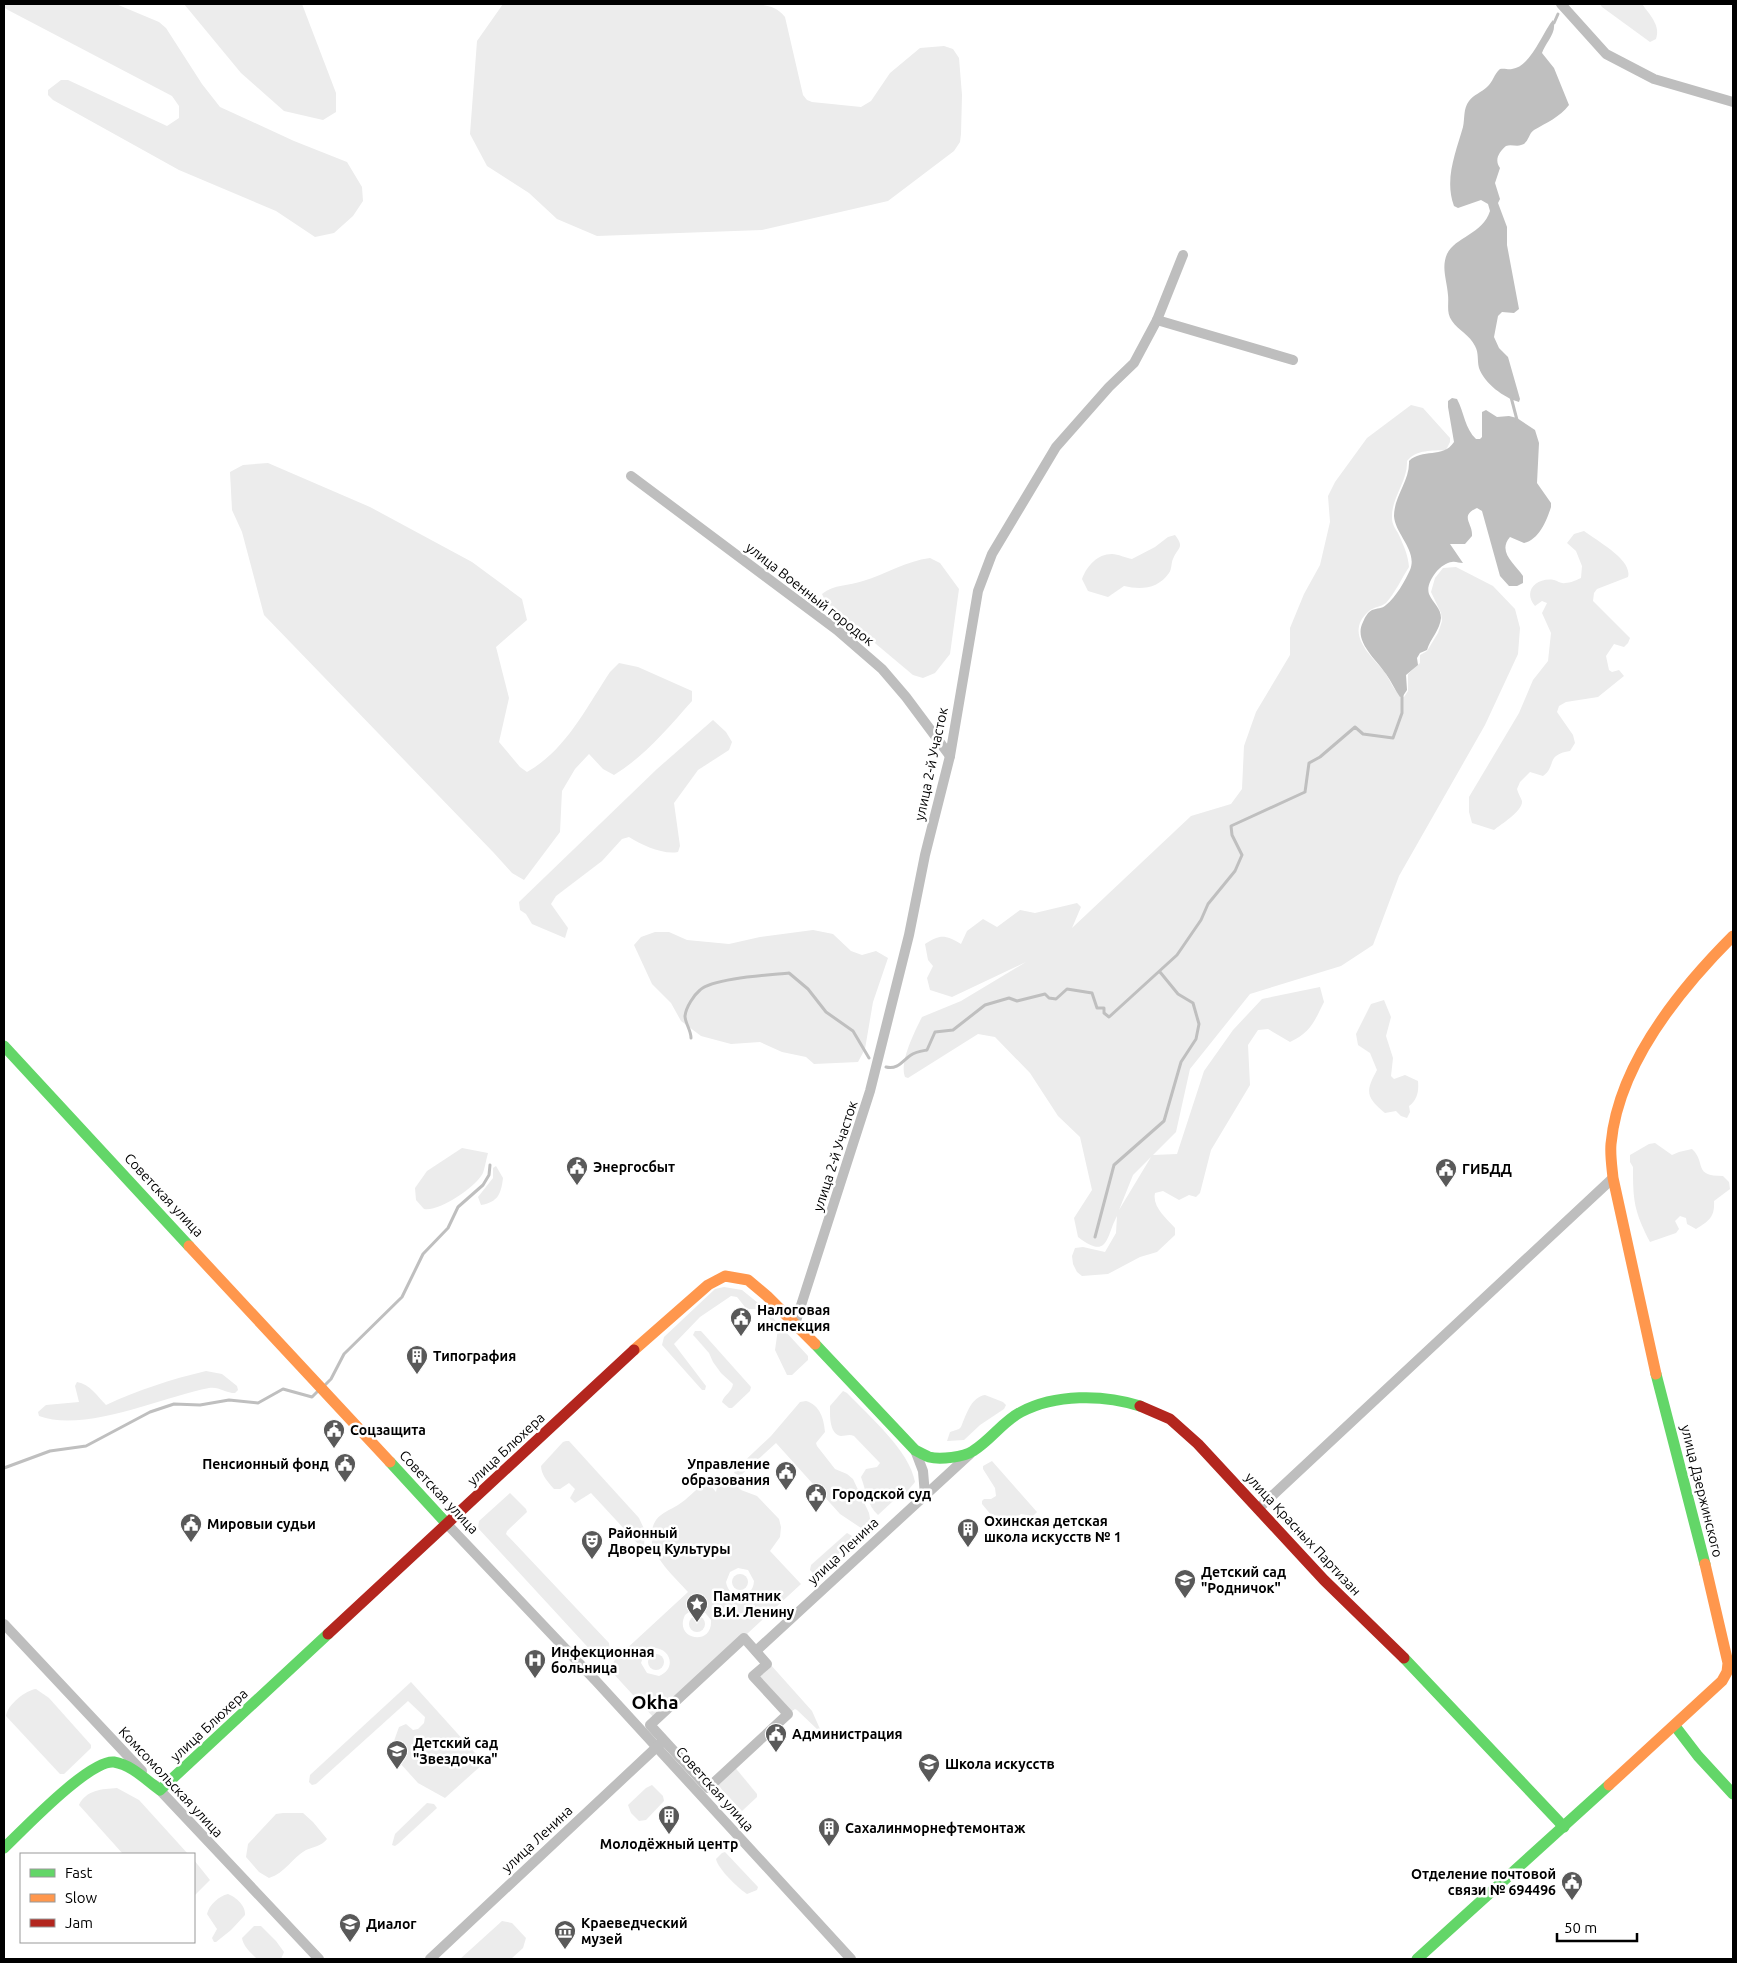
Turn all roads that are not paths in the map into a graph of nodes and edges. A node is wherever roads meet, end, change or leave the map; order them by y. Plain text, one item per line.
1 (1561, 4) edge
2 (1733, 102) edge
3 (1183, 255) dead end
4 (1157, 320) junction
5 (1293, 360) dead end
6 (631, 476) dead end
7 (950, 756) junction
8 (1733, 936) edge
9 (4, 1046) edge
10 (1613, 1178) junction
11 (795, 1324) junction
12 (915, 1450) junction
13 (973, 1451) junction
14 (924, 1495) junction
15 (1258, 1509) junction
16 (447, 1524) junction
17 (4, 1624) edge
18 (756, 1651) junction
19 (1730, 1652) edge
20 (1675, 1726) junction
21 (660, 1743) junction
22 (160, 1790) junction
23 (1733, 1794) edge
24 (1564, 1826) junction
25 (4, 1848) edge
26 (319, 1959) edge
27 (430, 1959) edge
28 (852, 1959) edge
29 (1417, 1959) edge

1 - 2 street
3 - 4 street, улица 2-й Участок
4 - 5 street
4 - 7 street, улица 2-й Участок
6 - 7 street, улица Военный городок
7 - 11 street, улица 2-й Участок
8 - 10 street, улица Дзержинского
9 - 16 street, Советская улица
10 - 15 street
10 - 19 street, улица Дзержинского
11 - 12 street, улица Блюхера
11 - 16 street, улица Блюхера
12 - 13 street, улица Блюхера
12 - 14 street
13 - 14 street, улица Ленина
13 - 15 street, улица Красных Партизан
14 - 18 street, улица Ленина
15 - 24 street, улица Красных Партизан
16 - 21 street, Советская улица
16 - 22 street, улица Блюхера
17 - 22 street, Комсомольская улица
18 - 21 street
18 - 21 street
19 - 20 street, улица Дзержинского
20 - 23 street
20 - 24 street, улица Дзержинского
21 - 27 street, улица Ленина
21 - 28 street, Советская улица
22 - 25 street
22 - 26 street, Комсомольская улица
24 - 29 street, улица Дзержинского

